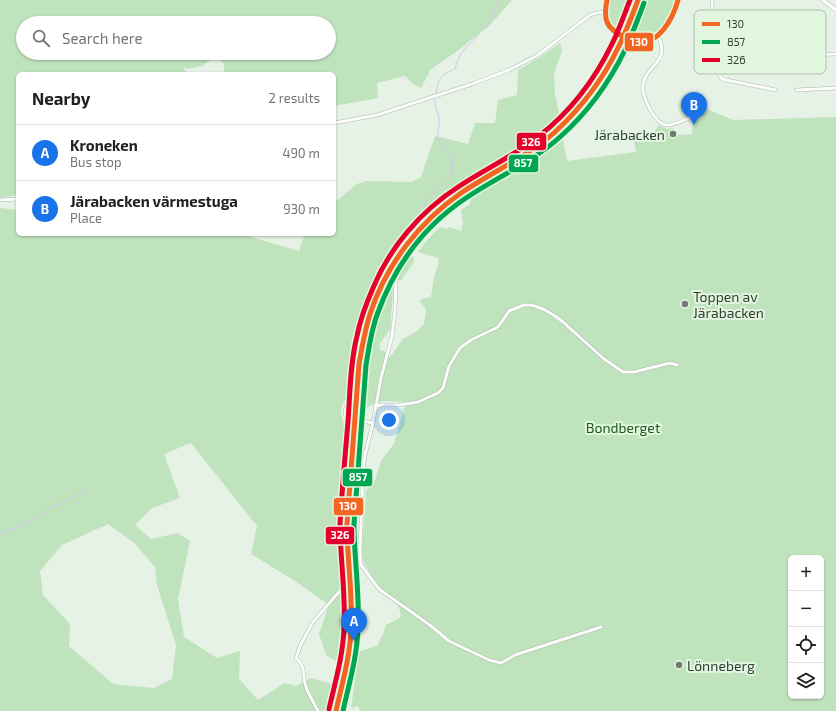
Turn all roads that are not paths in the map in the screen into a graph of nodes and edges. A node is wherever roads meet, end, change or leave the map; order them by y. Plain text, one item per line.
1 (607, 0) edge
2 (638, 0) edge
3 (641, 0) edge
4 (678, 0) edge
5 (712, 0) edge
6 (823, 0) edge
7 (712, 10) edge
8 (836, 10) edge
9 (605, 12) junction
10 (628, 28) junction
11 (658, 35) junction
12 (621, 46) junction
13 (836, 54) edge
14 (826, 55) edge
15 (720, 74) edge
16 (836, 88) edge
17 (776, 90) dead end
18 (796, 90) dead end
19 (692, 117) dead end
20 (336, 123) edge
21 (16, 199) edge
22 (0, 200) edge
23 (431, 221) junction
24 (677, 365) dead end
25 (357, 390) junction
26 (376, 406) junction
27 (356, 421) junction
28 (373, 423) junction
29 (350, 590) junction
30 (601, 627) dead end
31 (318, 711) edge
32 (336, 711) edge
33 (340, 711) edge

1 - 9 highway
2 - 10 highway
3 - 10 highway
4 - 11 street
5 - 7 street
6 - 8 street
9 - 11 street
9 - 20 street
10 - 12 highway, bridge
11 - 19 street
12 - 23 highway
12 - 25 highway
13 - 14 street
15 - 17 street
16 - 18 street
21 - 22 street
23 - 26 street
23 - 27 highway
24 - 26 street
25 - 27 highway
25 - 27 highway
26 - 28 street
27 - 28 street
27 - 29 highway
27 - 33 highway
28 - 30 street
29 - 31 street
29 - 32 highway

